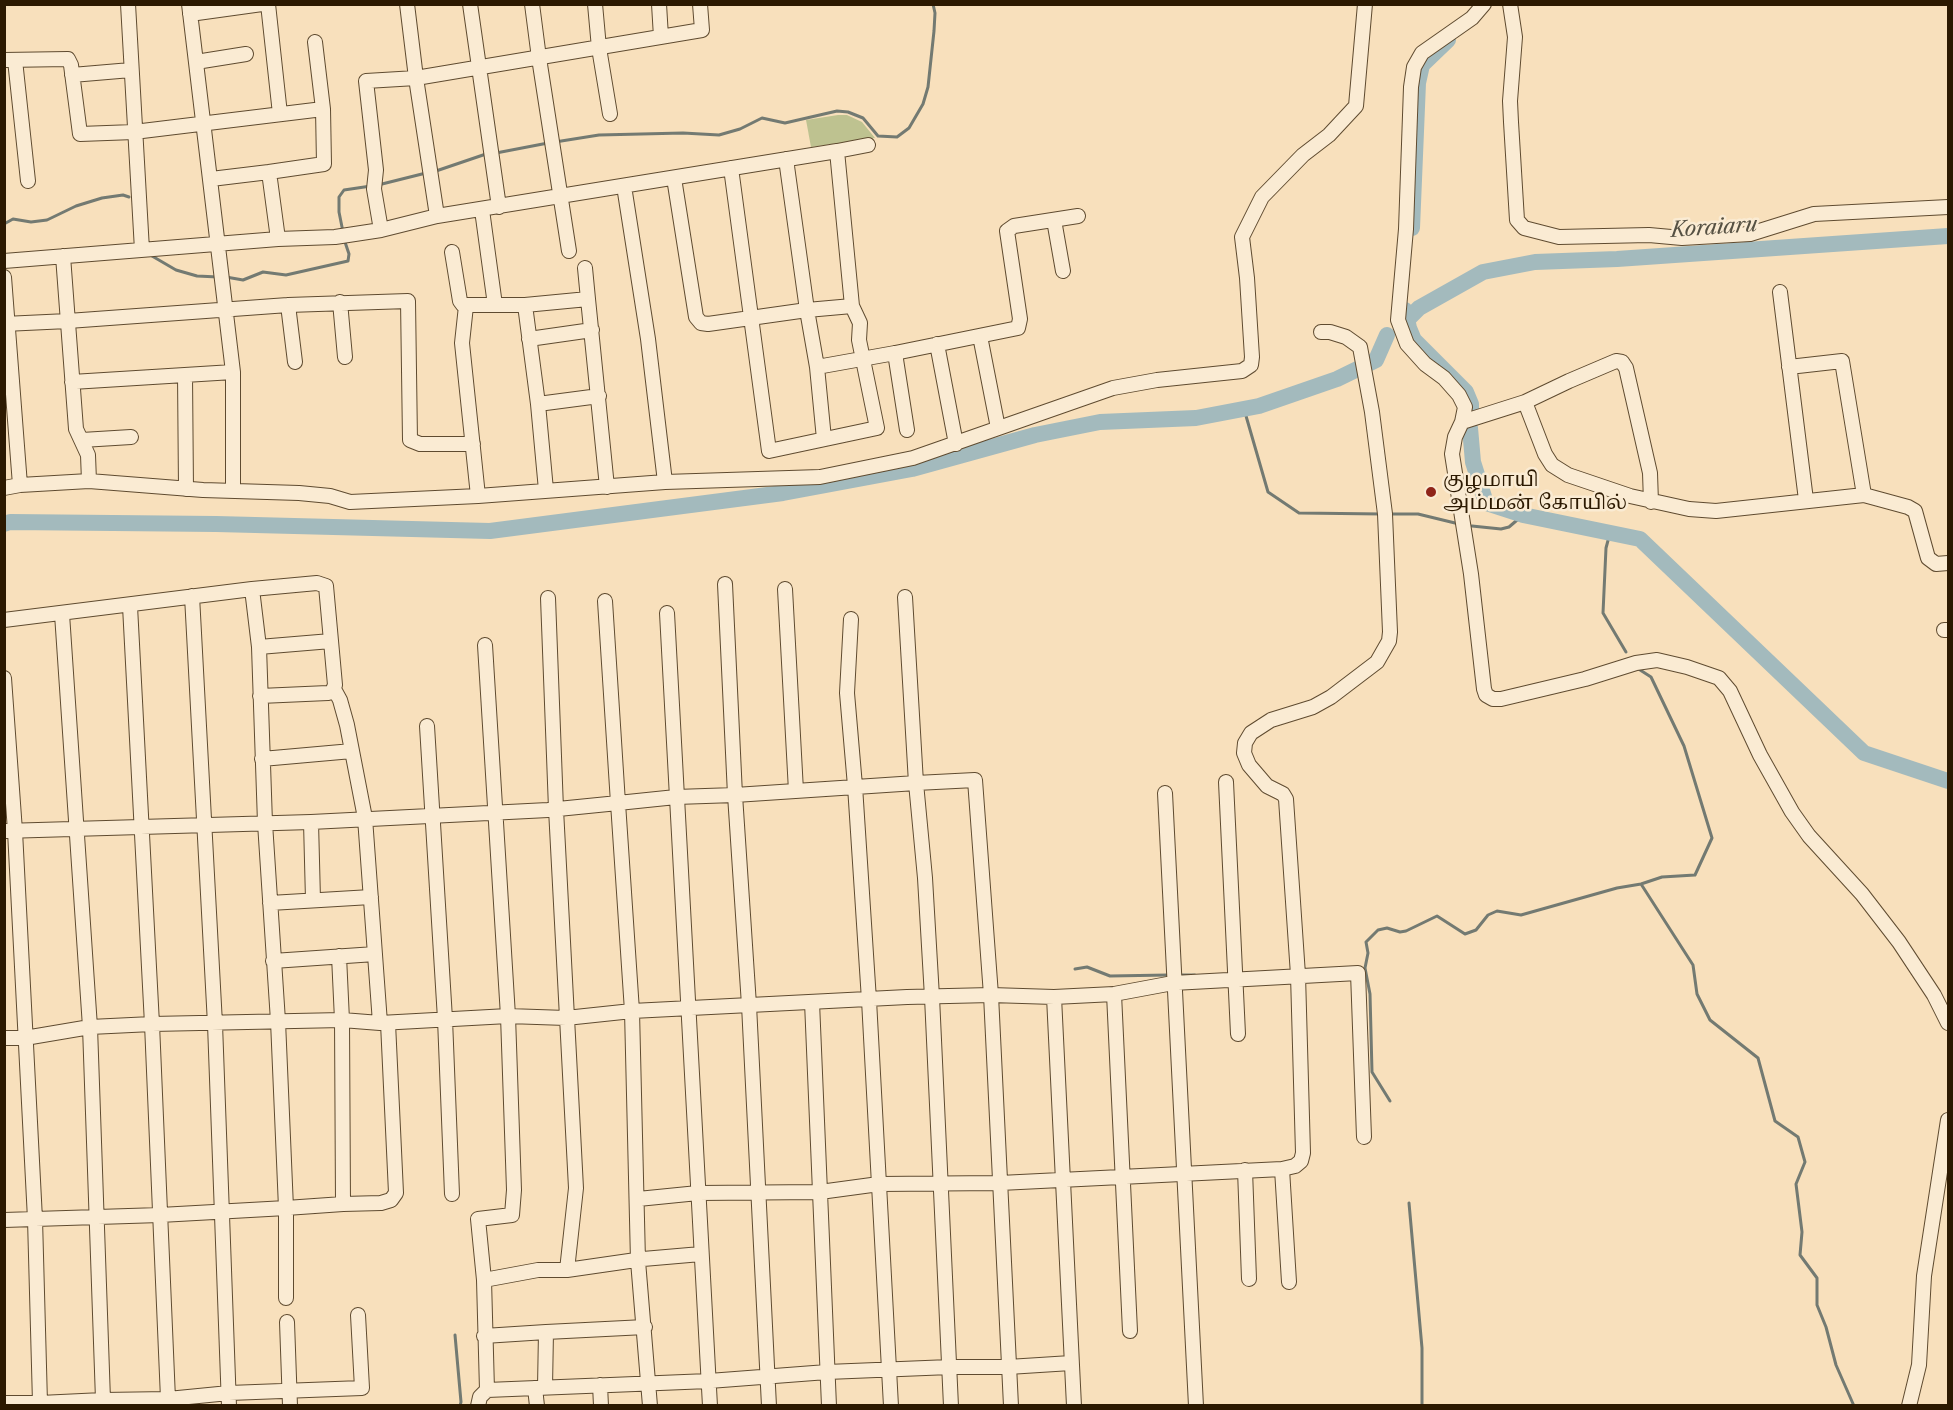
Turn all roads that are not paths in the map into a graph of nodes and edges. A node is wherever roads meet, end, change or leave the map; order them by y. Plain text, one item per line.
1 (128, 4) edge
2 (262, 4) edge
3 (268, 4) edge
4 (407, 4) edge
5 (470, 4) edge
6 (532, 4) edge
7 (595, 4) edge
8 (658, 4) edge
9 (700, 4) edge
10 (1365, 4) edge
11 (1484, 4) edge
12 (1510, 4) edge
13 (190, 9) edge
14 (661, 37) junction
15 (315, 42) dead end
16 (598, 48) junction
17 (246, 54) dead end
18 (539, 58) junction
19 (10, 60) edge
20 (196, 62) junction
21 (479, 68) junction
22 (131, 70) junction
23 (72, 75) junction
24 (416, 78) junction
25 (323, 109) junction
26 (280, 114) junction
27 (610, 114) dead end
28 (204, 122) junction
29 (134, 132) junction
30 (868, 145) dead end
31 (837, 151) junction
32 (786, 159) junction
33 (731, 168) junction
34 (269, 172) junction
35 (674, 178) junction
36 (211, 179) junction
37 (28, 181) dead end
38 (624, 186) junction
39 (560, 197) junction
40 (499, 207) junction
41 (1948, 207) edge
42 (482, 210) junction
43 (437, 216) junction
44 (1078, 216) dead end
45 (1054, 220) junction
46 (381, 230) junction
47 (278, 239) junction
48 (218, 244) junction
49 (142, 250) junction
50 (569, 251) dead end
51 (452, 252) dead end
52 (63, 256) junction
53 (4, 261) edge
54 (585, 268) dead end
55 (1063, 272) dead end
56 (4, 277) edge
57 (1780, 292) dead end
58 (588, 299) junction
59 (340, 302) junction
60 (288, 305) junction
61 (495, 305) junction
62 (525, 305) junction
63 (466, 306) junction
64 (852, 306) junction
65 (807, 309) junction
66 (226, 310) junction
67 (751, 318) junction
68 (68, 321) junction
69 (7, 323) edge
70 (592, 330) junction
71 (1321, 332) dead end
72 (980, 336) junction
73 (529, 339) junction
74 (937, 344) junction
75 (896, 353) junction
76 (345, 357) dead end
77 (863, 359) junction
78 (295, 362) dead end
79 (817, 367) junction
80 (1789, 367) junction
81 (233, 372) junction
82 (185, 375) junction
83 (72, 382) junction
84 (599, 396) junction
85 (1525, 402) junction
86 (538, 404) junction
87 (1462, 422) junction
88 (998, 428) junction
89 (907, 430) dead end
90 (131, 437) dead end
91 (824, 439) junction
92 (82, 440) junction
93 (473, 444) junction
94 (956, 444) junction
95 (89, 481) junction
96 (666, 482) junction
97 (20, 485) junction
98 (607, 487) junction
99 (4, 488) edge
100 (186, 489) junction
101 (546, 490) junction
102 (233, 491) junction
103 (1864, 495) junction
104 (478, 496) junction
105 (1806, 500) junction
106 (1652, 502) junction
107 (1948, 563) edge
108 (725, 584) dead end
109 (252, 589) junction
110 (785, 589) dead end
111 (192, 596) junction
112 (905, 597) dead end
113 (548, 598) dead end
114 (605, 601) dead end
115 (130, 606) junction
116 (667, 613) dead end
117 (62, 614) junction
118 (851, 619) dead end
119 (4, 620) edge
120 (331, 641) junction
121 (484, 645) dead end
122 (258, 647) junction
123 (4, 678) edge
124 (334, 689) junction
125 (260, 696) junction
126 (427, 726) dead end
127 (352, 751) junction
128 (262, 759) junction
129 (1226, 782) dead end
130 (916, 783) junction
131 (855, 786) junction
132 (795, 790) junction
133 (1165, 793) dead end
134 (735, 795) junction
135 (675, 797) junction
136 (618, 803) junction
137 (556, 809) junction
138 (494, 812) junction
139 (432, 815) junction
140 (365, 818) junction
141 (311, 822) junction
142 (265, 823) junction
143 (203, 824) junction
144 (141, 826) junction
145 (75, 829) junction
146 (10, 831) edge
147 (371, 897) junction
148 (313, 900) junction
149 (270, 903) junction
150 (375, 954) junction
151 (339, 956) junction
152 (273, 961) junction
153 (1298, 975) junction
154 (1235, 980) junction
155 (1173, 983) junction
156 (1114, 994) junction
157 (991, 995) junction
158 (932, 997) junction
159 (1054, 997) junction
160 (869, 1000) junction
161 (813, 1002) junction
162 (749, 1005) junction
163 (689, 1007) junction
164 (632, 1011) junction
165 (508, 1016) junction
166 (566, 1018) junction
167 (445, 1019) junction
168 (342, 1020) junction
169 (278, 1021) junction
170 (384, 1023) junction
171 (1948, 1023) edge
172 (152, 1024) junction
173 (215, 1024) junction
174 (90, 1027) junction
175 (1238, 1034) dead end
176 (4, 1038) edge
177 (25, 1038) junction
178 (1948, 1120) edge
179 (1364, 1137) dead end
180 (1282, 1169) junction
181 (1245, 1170) junction
182 (1186, 1173) junction
183 (1122, 1177) junction
184 (1064, 1180) junction
185 (939, 1183) junction
186 (1000, 1183) junction
187 (879, 1184) junction
188 (759, 1191) junction
189 (820, 1192) junction
190 (698, 1193) junction
191 (452, 1194) dead end
192 (638, 1199) junction
193 (343, 1204) junction
194 (286, 1208) junction
195 (223, 1211) junction
196 (160, 1215) junction
197 (98, 1216) junction
198 (35, 1219) junction
199 (4, 1220) edge
200 (701, 1254) junction
201 (638, 1261) junction
202 (567, 1270) junction
203 (1249, 1279) dead end
204 (484, 1280) junction
205 (1289, 1282) dead end
206 (286, 1298) dead end
207 (358, 1315) dead end
208 (287, 1322) dead end
209 (645, 1327) junction
210 (1130, 1331) dead end
211 (546, 1332) junction
212 (484, 1336) junction
213 (1071, 1363) junction
214 (950, 1367) junction
215 (1008, 1367) junction
216 (889, 1369) junction
217 (827, 1372) junction
218 (768, 1376) junction
219 (709, 1382) junction
220 (648, 1384) junction
221 (600, 1385) junction
222 (540, 1388) junction
223 (487, 1389) junction
224 (289, 1391) junction
225 (229, 1399) edge
226 (103, 1400) junction
227 (40, 1402) junction
228 (168, 1402) edge
229 (4, 1403) edge
230 (290, 1406) edge
231 (478, 1406) edge
232 (537, 1406) edge
233 (601, 1406) edge
234 (650, 1406) edge
235 (710, 1406) edge
236 (770, 1406) edge
237 (829, 1406) edge
238 (891, 1406) edge
239 (951, 1406) edge
240 (1011, 1406) edge
241 (1074, 1406) edge
242 (1196, 1406) edge
243 (1909, 1406) edge

1 - 22 street
2 - 13 street
3 - 26 street
4 - 24 street
5 - 21 street
6 - 18 street
7 - 16 street
8 - 14 street
9 - 14 street
10 - 88 street
11 - 87 street
12 - 41 street
13 - 20 street
14 - 16 street
15 - 25 street
16 - 18 street
16 - 27 street
17 - 20 street
18 - 21 street
18 - 39 street
19 - 23 street
19 - 37 street
20 - 28 street
21 - 24 street
21 - 40 street
22 - 23 street
22 - 29 street
23 - 29 street
24 - 43 street
24 - 46 street
25 - 26 street
25 - 34 street
26 - 28 street
28 - 29 street
28 - 36 street
29 - 49 street
30 - 31 street
31 - 32 street
31 - 64 street
32 - 33 street
32 - 65 street
33 - 35 street
33 - 67 street
34 - 36 street
34 - 47 street
35 - 38 street
35 - 67 street
36 - 48 street
38 - 39 street
38 - 96 street
39 - 40 street
39 - 50 street
40 - 42 street
42 - 43 street
42 - 61 street
43 - 46 street
44 - 45 street
45 - 55 street
45 - 72 street
46 - 47 street
47 - 48 street
48 - 49 street
48 - 66 street
49 - 52 street
51 - 63 street
52 - 53 street
52 - 68 street
54 - 58 street
56 - 69 street
57 - 80 street
58 - 62 street
58 - 70 street
59 - 60 street
59 - 76 street
59 - 93 street
60 - 66 street
60 - 78 street
61 - 62 street
61 - 63 street
62 - 73 street
63 - 93 street
64 - 65 street
64 - 77 street
65 - 67 street
65 - 79 street
66 - 68 street
66 - 81 street
67 - 91 street
68 - 69 street
68 - 83 street
69 - 97 street
70 - 73 street
70 - 84 street
71 - 153 street
72 - 74 street
72 - 88 street
73 - 86 street
74 - 75 street
74 - 94 street
75 - 77 street
75 - 89 street
77 - 79 street
77 - 91 street
79 - 91 street
80 - 103 street
80 - 105 street
81 - 82 street
81 - 102 street
82 - 83 street
82 - 100 street
83 - 92 street
84 - 86 street
84 - 98 street
85 - 87 street
85 - 106 street
85 - 106 street
86 - 101 street
87 - 171 street
88 - 94 street
90 - 92 street
92 - 95 street
93 - 104 street
94 - 96 street
95 - 97 street
95 - 100 street
96 - 98 street
97 - 99 street
98 - 101 street
100 - 102 street
101 - 104 street
102 - 104 street
103 - 105 street
103 - 107 street
105 - 106 street
108 - 134 street
109 - 111 street
109 - 120 street
109 - 122 street
110 - 132 street
111 - 115 street
111 - 143 street
112 - 130 street
113 - 137 street
114 - 136 street
115 - 117 street
115 - 144 street
116 - 135 street
117 - 119 street
117 - 145 street
118 - 131 street
120 - 122 street
120 - 124 street
121 - 138 street
122 - 125 street
123 - 146 street
124 - 125 street
124 - 127 street
125 - 128 street
126 - 139 street
127 - 128 street
127 - 140 street
128 - 142 street
129 - 154 street
130 - 131 street
130 - 157 street
130 - 158 street
131 - 132 street
131 - 160 street
132 - 134 street
133 - 155 street
134 - 135 street
134 - 162 street
135 - 136 street
135 - 163 street
136 - 137 street
136 - 164 street
137 - 138 street
137 - 166 street
138 - 139 street
138 - 165 street
139 - 140 street
139 - 167 street
140 - 141 street
140 - 147 street
141 - 142 street
141 - 148 street
142 - 143 street
142 - 149 street
143 - 144 street
143 - 173 street
144 - 145 street
144 - 172 street
145 - 146 street
145 - 174 street
146 - 177 street
147 - 148 street
147 - 150 street
148 - 149 street
149 - 152 street
150 - 151 street
150 - 170 street
151 - 152 street
151 - 168 street
152 - 169 street
153 - 154 street
153 - 179 street
153 - 180 street
154 - 155 street
154 - 175 street
155 - 156 street
155 - 182 street
156 - 159 street
156 - 183 street
157 - 158 street
157 - 159 street
157 - 186 street
158 - 160 street
158 - 185 street
159 - 184 street
160 - 161 street
160 - 187 street
161 - 162 street
161 - 189 street
162 - 163 street
162 - 188 street
163 - 164 street
163 - 190 street
164 - 166 street
164 - 192 street
165 - 166 street
165 - 167 street
165 - 204 street
166 - 202 street
167 - 170 street
167 - 191 street
168 - 169 street
168 - 170 street
168 - 193 street
169 - 173 street
169 - 194 street
170 - 193 street
172 - 173 street
172 - 174 street
172 - 196 street
173 - 195 street
174 - 177 street
174 - 197 street
176 - 177 street
177 - 198 street
178 - 243 street
180 - 181 street
180 - 205 street
181 - 182 street
181 - 203 street
182 - 183 street
182 - 242 street
183 - 184 street
183 - 210 street
184 - 186 street
184 - 213 street
185 - 186 street
185 - 187 street
185 - 214 street
186 - 215 street
187 - 189 street
187 - 216 street
188 - 189 street
188 - 190 street
188 - 218 street
189 - 217 street
190 - 192 street
190 - 200 street
192 - 201 street
193 - 194 street
194 - 195 street
194 - 206 street
195 - 196 street
195 - 225 street
196 - 197 street
196 - 228 street
197 - 198 street
197 - 226 street
198 - 199 street
198 - 227 street
200 - 201 street
200 - 219 street
201 - 202 street
201 - 209 street
202 - 204 street
204 - 212 street
207 - 224 street
208 - 224 street
209 - 211 street
209 - 220 street
211 - 212 street
211 - 222 street
212 - 223 street
213 - 215 street
213 - 241 street
214 - 215 street
214 - 216 street
214 - 239 street
215 - 240 street
216 - 217 street
216 - 238 street
217 - 218 street
217 - 237 street
218 - 219 street
218 - 236 street
219 - 220 street
219 - 235 street
220 - 221 street
220 - 234 street
221 - 222 street
221 - 233 street
222 - 223 street
222 - 232 street
223 - 231 street
224 - 225 street
224 - 230 street
225 - 228 street
226 - 227 street
226 - 228 street
227 - 229 street

